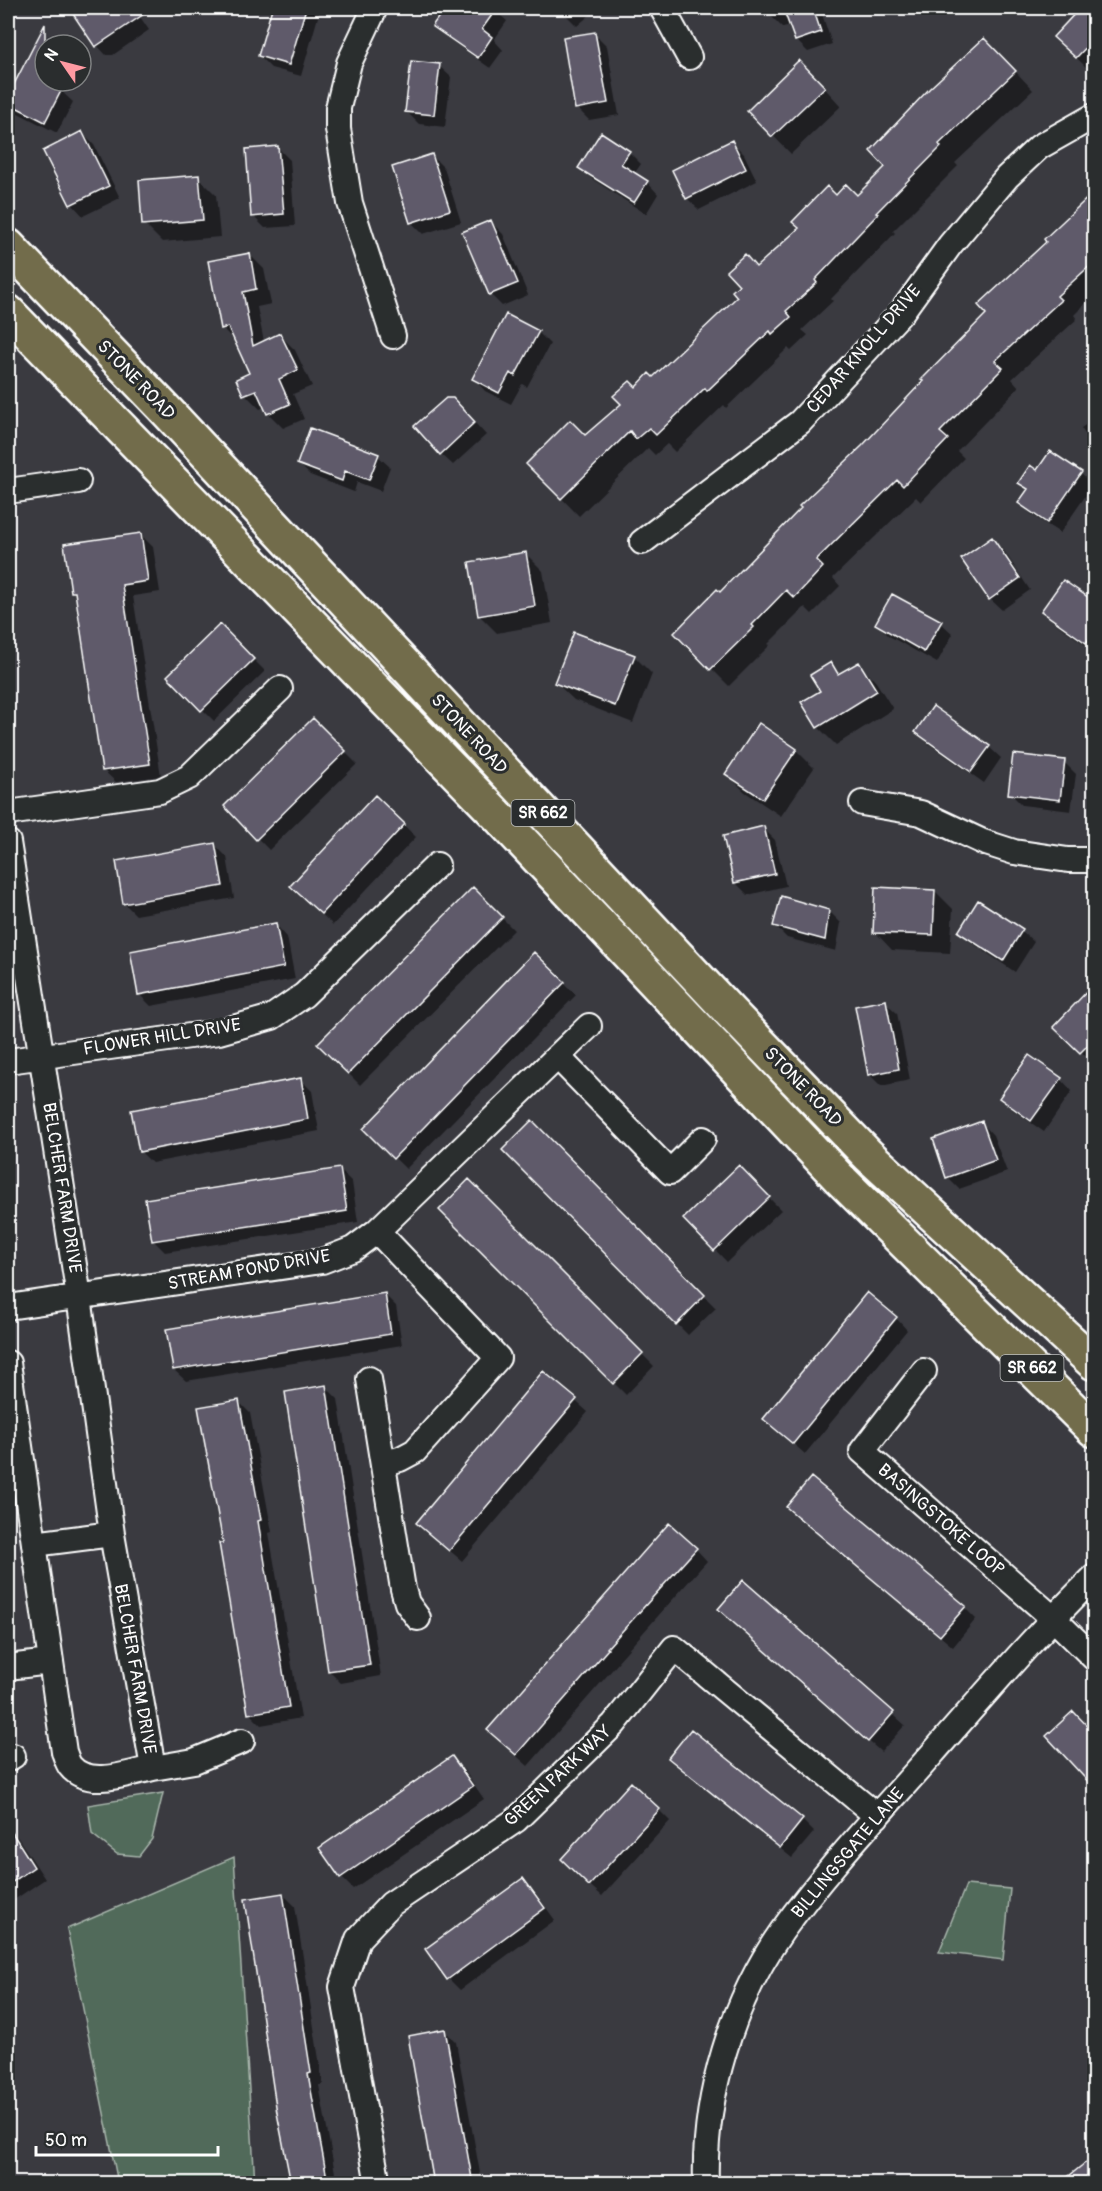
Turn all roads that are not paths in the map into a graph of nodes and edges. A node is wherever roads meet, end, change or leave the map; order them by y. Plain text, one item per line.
1 (375, 8) edge
2 (662, 8) edge
3 (689, 57) dead end
4 (1095, 116) edge
5 (8, 246) edge
6 (8, 312) edge
7 (393, 336) dead end
8 (78, 481) dead end
9 (8, 491) edge
10 (642, 542) dead end
11 (280, 690) dead end
12 (862, 803) dead end
13 (8, 813) edge
14 (8, 842) edge
15 (1095, 860) edge
16 (437, 865) dead end
17 (589, 1026) dead end
18 (42, 1056) junction
19 (558, 1057) junction
20 (8, 1061) edge
21 (703, 1139) dead end
22 (377, 1231) junction
23 (79, 1297) junction
24 (8, 1307) edge
25 (8, 1363) edge
26 (1095, 1363) edge
27 (924, 1371) dead end
28 (369, 1378) dead end
29 (1095, 1430) edge
30 (384, 1463) junction
31 (111, 1534) junction
32 (34, 1544) junction
33 (1095, 1577) edge
34 (418, 1618) dead end
35 (1053, 1618) junction
36 (1095, 1658) edge
37 (50, 1662) junction
38 (8, 1667) edge
39 (242, 1741) dead end
40 (153, 1768) junction
41 (877, 1816) junction
42 (378, 2184) edge
43 (706, 2184) edge

1 - 7 street
2 - 3 street
4 - 10 street, CEDAR KNOLL DRIVE
5 - 26 main road, STONE ROAD / SR 662
6 - 29 main road, STONE ROAD / SR 662
8 - 9 street
11 - 13 street
12 - 15 street
14 - 18 street, BELCHER FARM DRIVE
16 - 18 street, FLOWER HILL DRIVE
17 - 19 street, STREAM POND DRIVE
18 - 20 street, FLOWER HILL DRIVE
18 - 23 street, BELCHER FARM DRIVE
19 - 21 street
19 - 22 street, STREAM POND DRIVE
22 - 23 street, STREAM POND DRIVE
22 - 30 street
23 - 24 street, STREAM POND DRIVE
23 - 31 street, BELCHER FARM DRIVE
25 - 32 street, BELCHER FARM DRIVE
27 - 35 street, BASINGSTOKE LOOP
28 - 30 street
30 - 34 street
31 - 32 street
31 - 40 street, BELCHER FARM DRIVE
32 - 37 street, BELCHER FARM DRIVE
33 - 35 street, BILLINGSGATE LANE
35 - 36 street, BASINGSTOKE LOOP
35 - 41 street, BILLINGSGATE LANE
37 - 38 street
37 - 40 street, BELCHER FARM DRIVE
39 - 40 street, BELCHER FARM DRIVE
41 - 42 street, GREEN PARK WAY
41 - 43 street, BILLINGSGATE LANE

